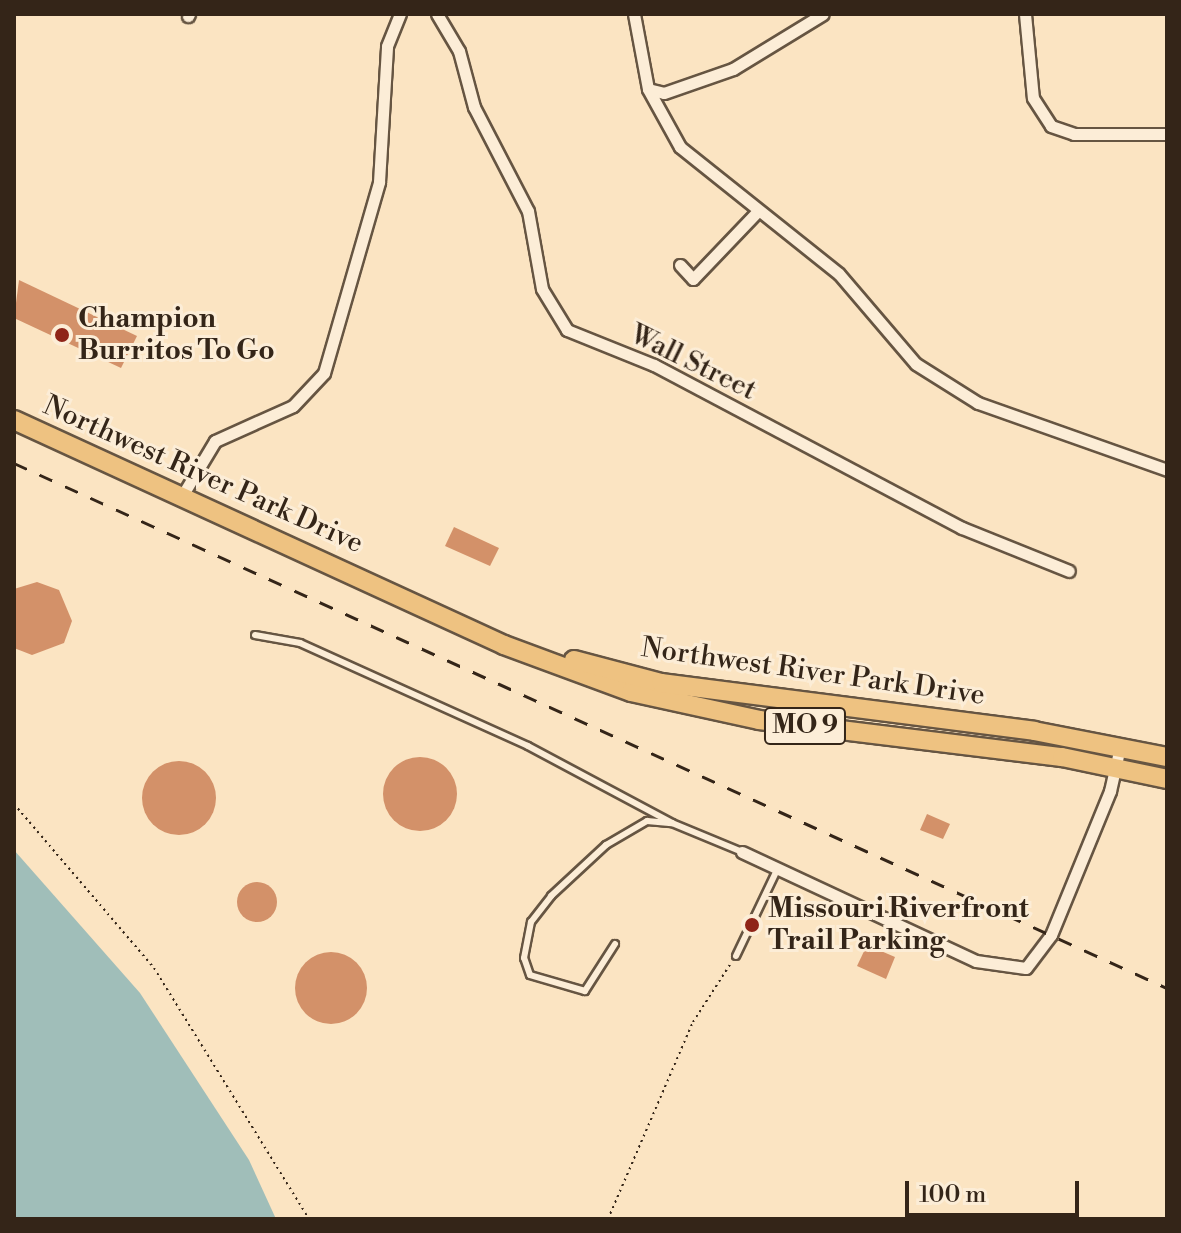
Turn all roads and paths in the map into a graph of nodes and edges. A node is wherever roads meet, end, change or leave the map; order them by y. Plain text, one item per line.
1 (400, 14) edge
2 (437, 14) edge
3 (634, 14) edge
4 (823, 14) edge
5 (1025, 14) edge
6 (648, 89) junction
7 (1167, 134) edge
8 (757, 212) junction
9 (680, 265) dead end
10 (14, 420) edge
11 (1167, 470) edge
12 (182, 496) junction
13 (1069, 571) dead end
14 (456, 621) junction
15 (255, 635) dead end
16 (1120, 747) junction
17 (1167, 757) edge
18 (1116, 767) junction
19 (1167, 779) edge
20 (14, 804) edge
21 (672, 823) junction
22 (742, 852) joint
23 (777, 870) junction
24 (615, 944) dead end
25 (736, 956) joint
26 (309, 1219) edge
27 (608, 1219) edge

1 - 12 street
2 - 13 street, Wall Street
3 - 6 street
4 - 6 street
5 - 7 street
6 - 8 street
8 - 9 street
8 - 11 street
10 - 12 main road, Northwest River Park Drive / MO 9
12 - 14 main road, Northwest River Park Drive / MO 9
14 - 16 main road, Northwest River Park Drive / MO 9
14 - 18 main road, Northwest River Park Drive / MO 9
15 - 21 lane
16 - 17 main road, Northwest River Park Drive / MO 9
16 - 18 street
18 - 19 main road, Northwest River Park Drive / MO 9
18 - 23 street
20 - 26 path
21 - 22 lane
21 - 24 lane
22 - 23 street
23 - 25 lane
25 - 27 path

